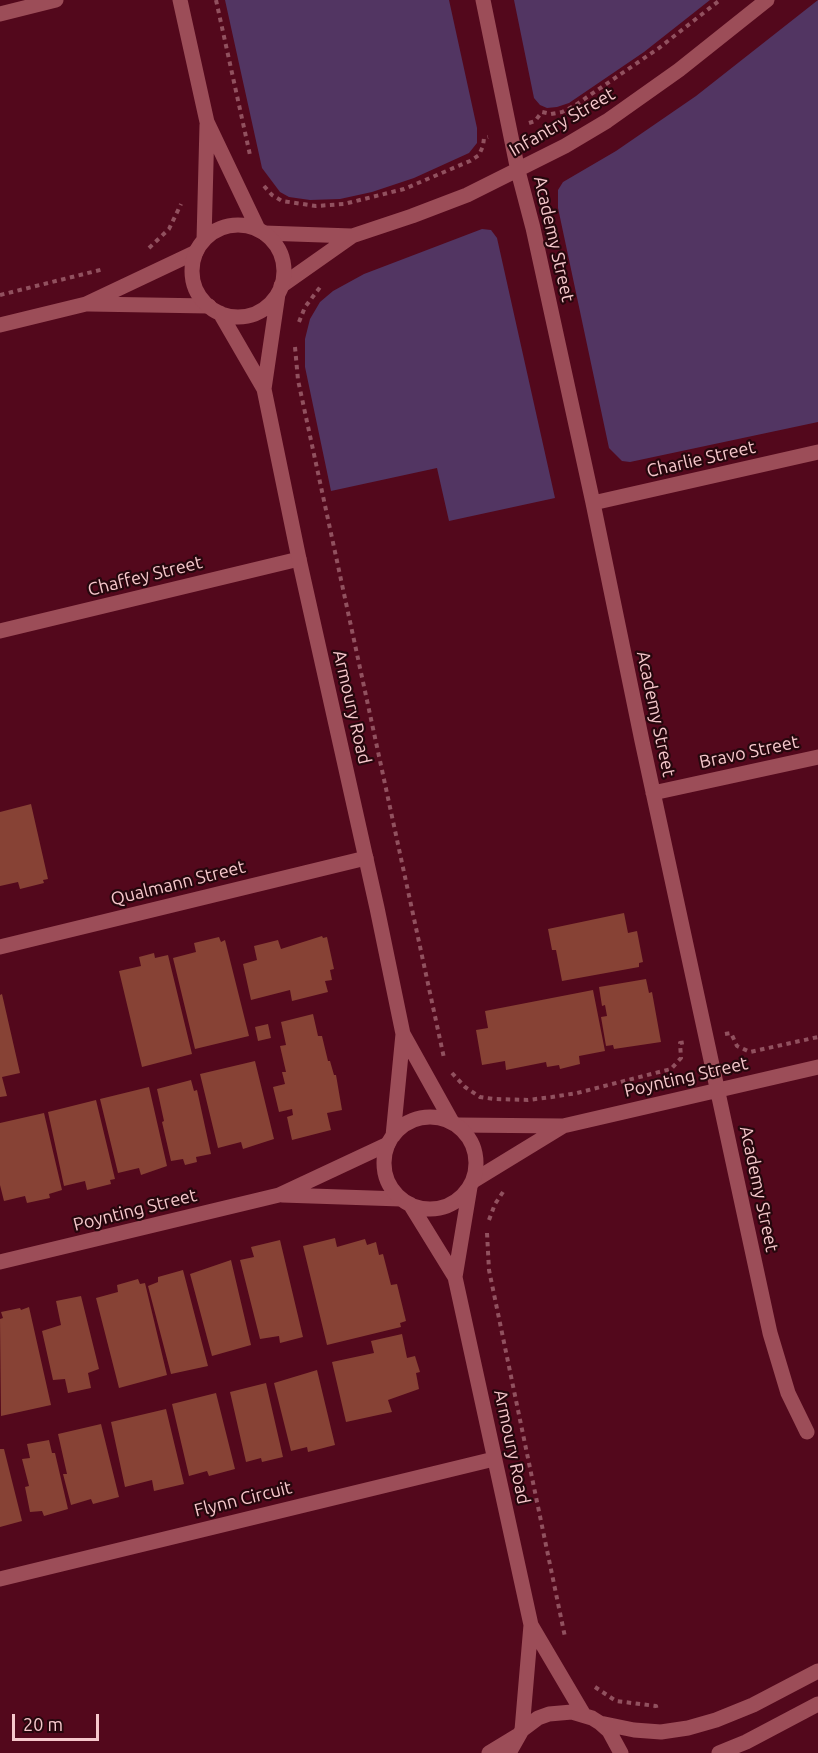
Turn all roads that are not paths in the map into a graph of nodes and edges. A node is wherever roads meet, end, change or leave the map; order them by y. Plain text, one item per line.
1 (56, 0) edge
2 (180, 0) edge
3 (483, 0) edge
4 (767, 0) edge
5 (0, 14) edge
6 (207, 122) junction
7 (518, 171) junction
8 (261, 231) junction
9 (352, 236) junction
10 (200, 246) junction
11 (280, 290) junction
12 (86, 304) junction
13 (214, 310) junction
14 (0, 325) edge
15 (264, 389) junction
16 (818, 452) edge
17 (593, 503) junction
18 (299, 559) junction
19 (0, 631) edge
20 (818, 757) edge
21 (653, 793) junction
22 (366, 858) junction
23 (0, 947) edge
24 (403, 1034) junction
25 (818, 1067) edge
26 (717, 1090) junction
27 (455, 1123) junction
28 (563, 1126) junction
29 (391, 1140) junction
30 (472, 1184) junction
31 (279, 1195) junction
32 (405, 1202) junction
33 (0, 1262) edge
34 (455, 1277) junction
35 (807, 1432) dead end
36 (495, 1459) junction
37 (0, 1579) edge
38 (531, 1625) junction
39 (818, 1671) edge
40 (818, 1704) edge
41 (584, 1715) junction
42 (600, 1723) junction
43 (520, 1733) junction
44 (489, 1753) edge
45 (509, 1753) edge
46 (621, 1753) edge
47 (719, 1753) edge

1 - 5 street
2 - 6 street
3 - 7 street, Academy Street
4 - 7 street, Infantry Street
6 - 8 street
6 - 10 street
7 - 9 street, Infantry Street
7 - 17 street, Academy Street
8 - 9 street, Infantry Street
8 - 10 street
8 - 11 street
9 - 11 street, Infantry Street
10 - 12 street
10 - 13 street
11 - 13 street
11 - 15 street, Armoury Road
12 - 13 street
12 - 14 street
13 - 15 street, Armoury Road
15 - 18 street, Armoury Road
16 - 17 street, Charlie Street
17 - 21 street, Academy Street
18 - 19 street, Chaffey Street
18 - 22 street, Armoury Road
20 - 21 street, Bravo Street
21 - 26 street, Academy Street
22 - 23 street, Qualmann Street
22 - 24 street, Armoury Road
24 - 27 street, Armoury Road
24 - 29 street, Armoury Road
25 - 26 street, Poynting Street
26 - 28 street, Poynting Street
26 - 35 street, Academy Street
27 - 28 street, Poynting Street
27 - 29 street
27 - 30 street
28 - 30 street, Poynting Street
29 - 31 street, Poynting Street
29 - 32 street
30 - 32 street
30 - 34 street, Armoury Road
31 - 32 street, Poynting Street
31 - 33 street, Poynting Street
32 - 34 street, Armoury Road
34 - 36 street, Armoury Road
36 - 37 street, Flynn Circuit
36 - 38 street, Armoury Road
38 - 41 street, Armoury Road
38 - 43 street, Armoury Road
39 - 42 street
40 - 47 street
41 - 42 street
41 - 43 street
42 - 46 street
43 - 44 street
43 - 45 street

